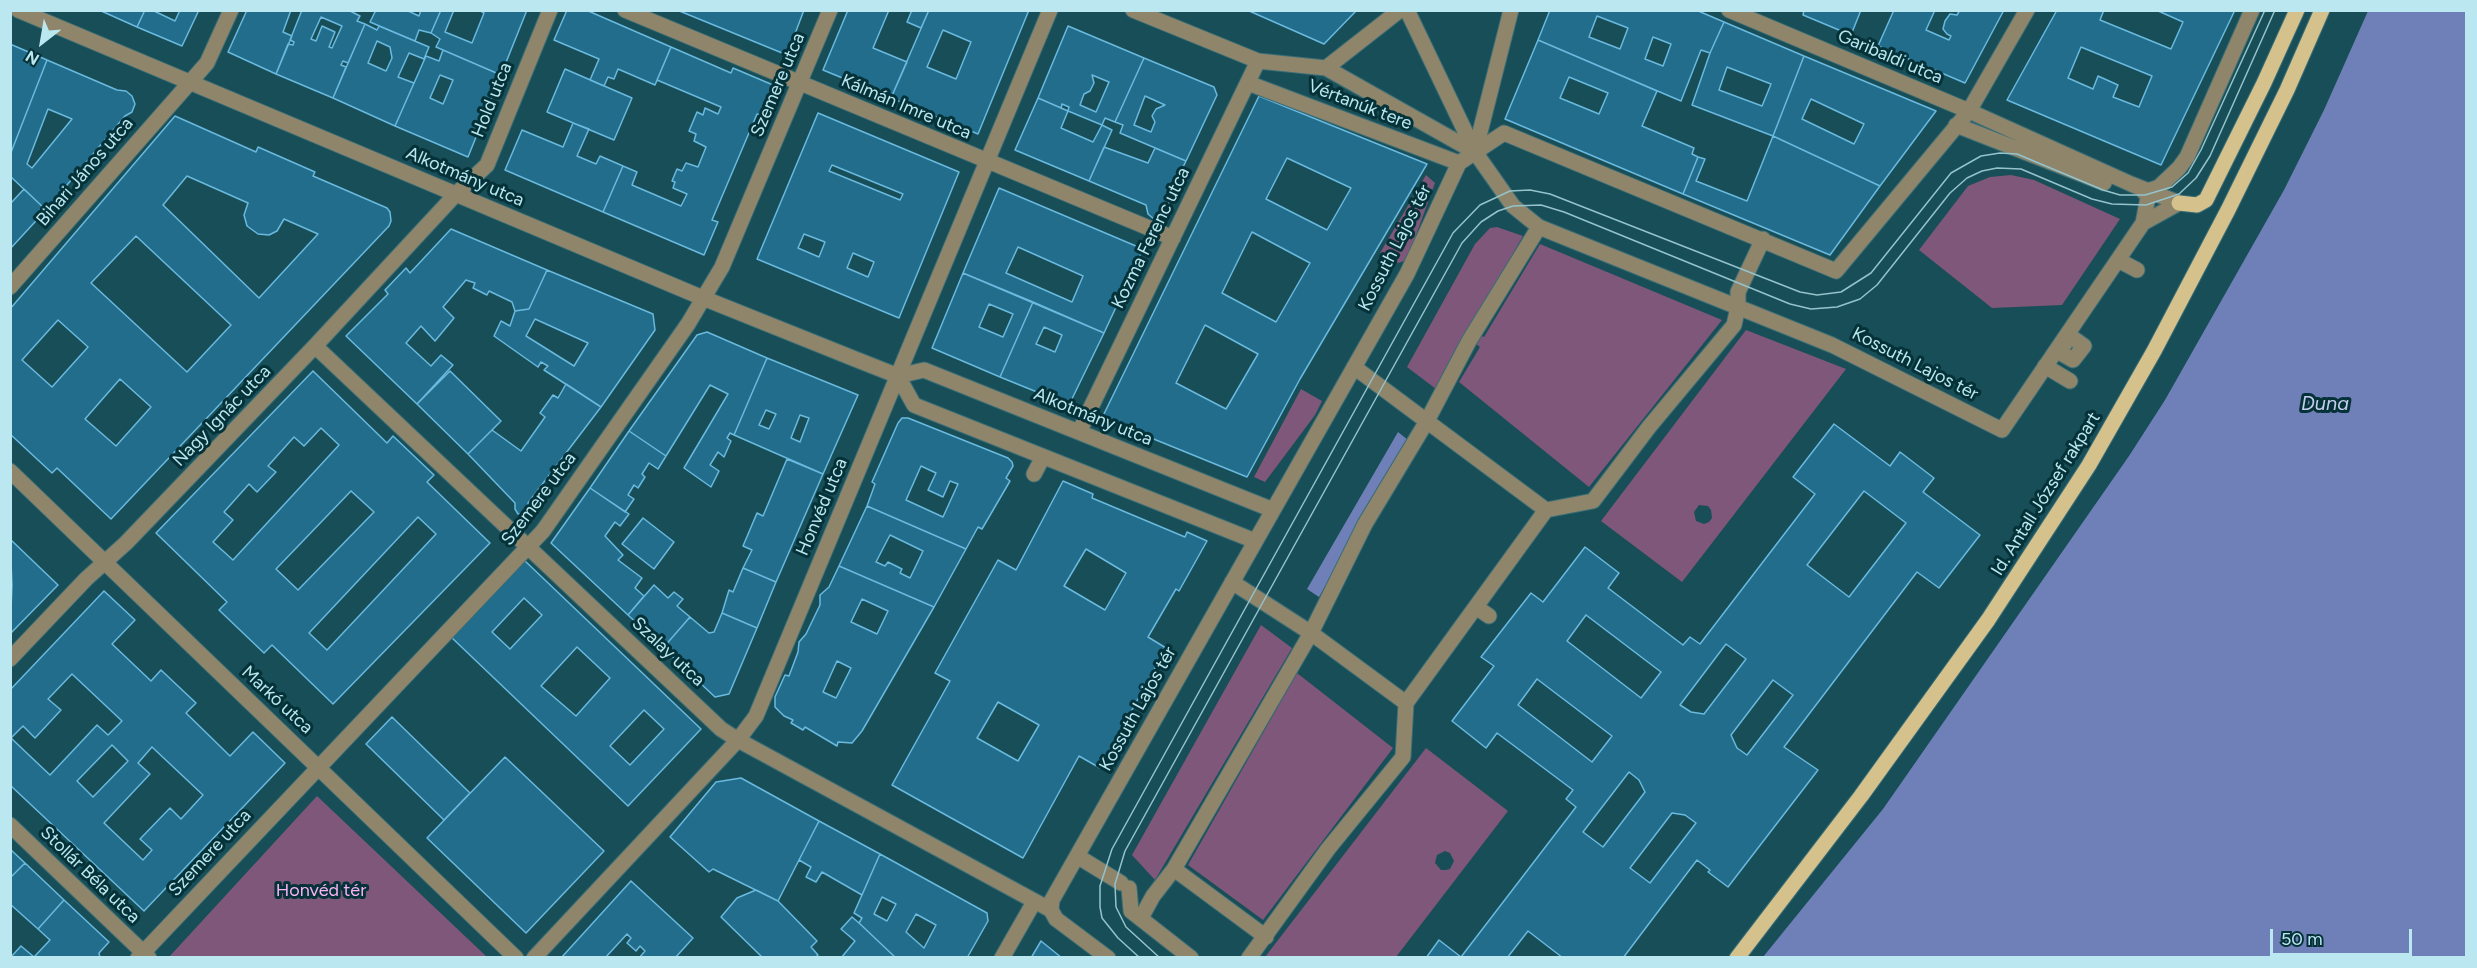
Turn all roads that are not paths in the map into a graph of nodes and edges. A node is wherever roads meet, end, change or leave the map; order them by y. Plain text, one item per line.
1 (18, 10) edge
2 (231, 10) edge
3 (550, 10) edge
4 (625, 10) edge
5 (830, 10) edge
6 (1050, 10) edge
7 (1133, 10) edge
8 (1400, 10) edge
9 (1407, 10) edge
10 (1510, 10) edge
11 (1730, 10) edge
12 (2027, 10) edge
13 (2252, 10) edge
14 (2297, 10) edge
15 (2322, 10) edge
16 (1258, 62) junction
17 (1326, 68) junction
18 (189, 83) junction
19 (800, 83) junction
20 (1248, 83) junction
21 (1969, 111) junction
22 (1956, 125) junction
23 (1475, 152) junction
24 (987, 161) junction
25 (1459, 163) junction
26 (2149, 192) junction
27 (456, 194) junction
28 (2179, 203) junction
29 (2143, 223) junction
30 (1539, 227) junction
31 (1173, 238) junction
32 (1763, 240) junction
33 (2118, 260) junction
34 (2137, 270) dead end
35 (10, 287) edge
36 (703, 298) junction
37 (1738, 307) junction
38 (315, 346) junction
39 (2045, 366) junction
40 (1354, 367) junction
41 (898, 376) junction
42 (2070, 381) dead end
43 (1427, 421) junction
44 (1079, 432) junction
45 (1043, 457) junction
46 (10, 471) edge
47 (1034, 474) dead end
48 (1273, 510) junction
49 (1546, 510) junction
50 (1255, 541) junction
51 (530, 548) junction
52 (105, 562) junction
53 (1232, 582) junction
54 (1476, 607) junction
55 (1489, 616) dead end
56 (1311, 633) junction
57 (10, 659) edge
58 (1406, 703) junction
59 (738, 740) junction
60 (319, 766) junction
61 (10, 825) edge
62 (1077, 856) junction
63 (1174, 869) junction
64 (1034, 902) junction
65 (1051, 910) junction
66 (1141, 918) junction
67 (1266, 937) junction
68 (144, 956) edge
69 (516, 957) edge
70 (534, 957) edge
71 (1002, 957) edge
72 (1108, 957) edge
73 (1191, 957) edge
74 (1249, 957) edge
75 (1737, 957) edge

1 - 18 street, Alkotmány utca
2 - 18 street, Bihari János utca
3 - 27 street, Hold utca
4 - 19 street, Kálmán Imre utca
5 - 19 street, Szemere utca
6 - 24 street, Honvéd utca
7 - 16 street, Vértanúk tere
8 - 17 street, Vértanúk tere
9 - 23 street
10 - 23 street
11 - 21 street, Garibaldi utca
12 - 21 street
13 - 26 street
14 - 28 main road
15 - 75 main road, Id. Antall József rakpart
16 - 17 street, Vértanúk tere
16 - 20 street, Kozma Ferenc utca
17 - 23 street, Vértanúk tere
18 - 27 street, Alkotmány utca
18 - 35 street, Bihari János utca
19 - 24 street, Kálmán Imre utca
19 - 36 street, Szemere utca
20 - 25 street, Vértanúk tere
20 - 31 street, Kozma Ferenc utca
21 - 22 street
21 - 26 street
22 - 26 street
22 - 32 street
23 - 25 street
23 - 30 street, Kossuth Lajos tér
23 - 32 street
24 - 31 street, Kálmán Imre utca
24 - 41 street, Honvéd utca
25 - 40 street, Kossuth Lajos tér
26 - 28 street
26 - 29 street, Kossuth Lajos tér
27 - 36 street, Alkotmány utca
27 - 38 street, Nagy Ignác utca
28 - 29 street, Kossuth Lajos tér
29 - 33 street, Kossuth Lajos tér
30 - 37 street, Kossuth Lajos tér
30 - 43 street
31 - 44 street, Kozma Ferenc utca
32 - 37 street
33 - 34 street
33 - 39 street, Kossuth Lajos tér
36 - 41 street, Alkotmány utca
36 - 51 street, Szemere utca
37 - 39 street, Kossuth Lajos tér
37 - 49 street
38 - 51 street, Szalay utca
38 - 52 street, Nagy Ignác utca
39 - 42 street
40 - 43 street
40 - 48 street, Kossuth Lajos tér
41 - 44 street, Alkotmány utca
41 - 45 street
41 - 59 street, Honvéd utca
43 - 49 street
43 - 56 street
44 - 48 street, Alkotmány utca
45 - 47 street
45 - 50 street
46 - 52 street, Markó utca
48 - 50 street, Kossuth Lajos tér
49 - 54 street
50 - 53 street, Kossuth Lajos tér
51 - 59 street, Szalay utca
51 - 60 street, Szemere utca
52 - 57 street, Nagy Ignác utca
52 - 60 street, Markó utca
53 - 56 street
53 - 62 street, Kossuth Lajos tér
54 - 55 street
54 - 58 street
56 - 58 street
56 - 63 street
58 - 67 street
59 - 64 street, Szalay utca
59 - 70 street, Honvéd utca
60 - 68 street, Szemere utca
60 - 69 street, Markó utca
61 - 68 street, Stollár Béla utca
62 - 65 street, Kossuth Lajos tér
62 - 66 street
63 - 66 street
63 - 67 street
64 - 65 street, Szalay utca
64 - 71 street
65 - 72 street
66 - 73 street
67 - 74 street

